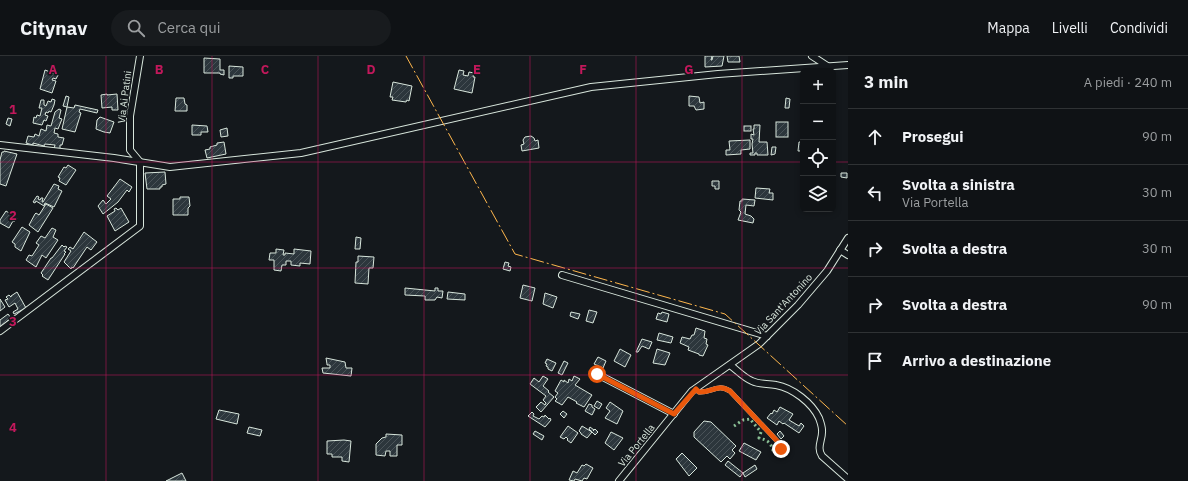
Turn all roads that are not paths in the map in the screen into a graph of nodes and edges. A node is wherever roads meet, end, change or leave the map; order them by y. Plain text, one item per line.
1 (140, 56) edge
2 (812, 56) edge
3 (848, 65) edge
4 (829, 67) junction
5 (0, 145) edge
6 (140, 162) junction
7 (848, 238) edge
8 (840, 250) junction
9 (848, 255) edge
10 (562, 275) dead end
11 (0, 331) edge
12 (767, 336) junction
13 (759, 344) joint
14 (730, 365) junction
15 (597, 374) dead end
16 (696, 389) junction
17 (674, 414) junction
18 (781, 449) dead end
19 (848, 479) edge
20 (619, 481) edge

1 - 6 street, Via Ai Patini
2 - 4 street
3 - 4 street
4 - 6 street
5 - 6 street
6 - 11 street
7 - 8 street, Via Sant'Antonino
8 - 9 street
8 - 12 street, Via Sant'Antonino
10 - 12 street
12 - 13 street, Via Sant'Antonino
13 - 14 street, Via Portella
14 - 16 street, Via Portella
14 - 19 street
15 - 17 street
16 - 17 street, Via Portella
16 - 18 lane
17 - 20 street, Via Portella

